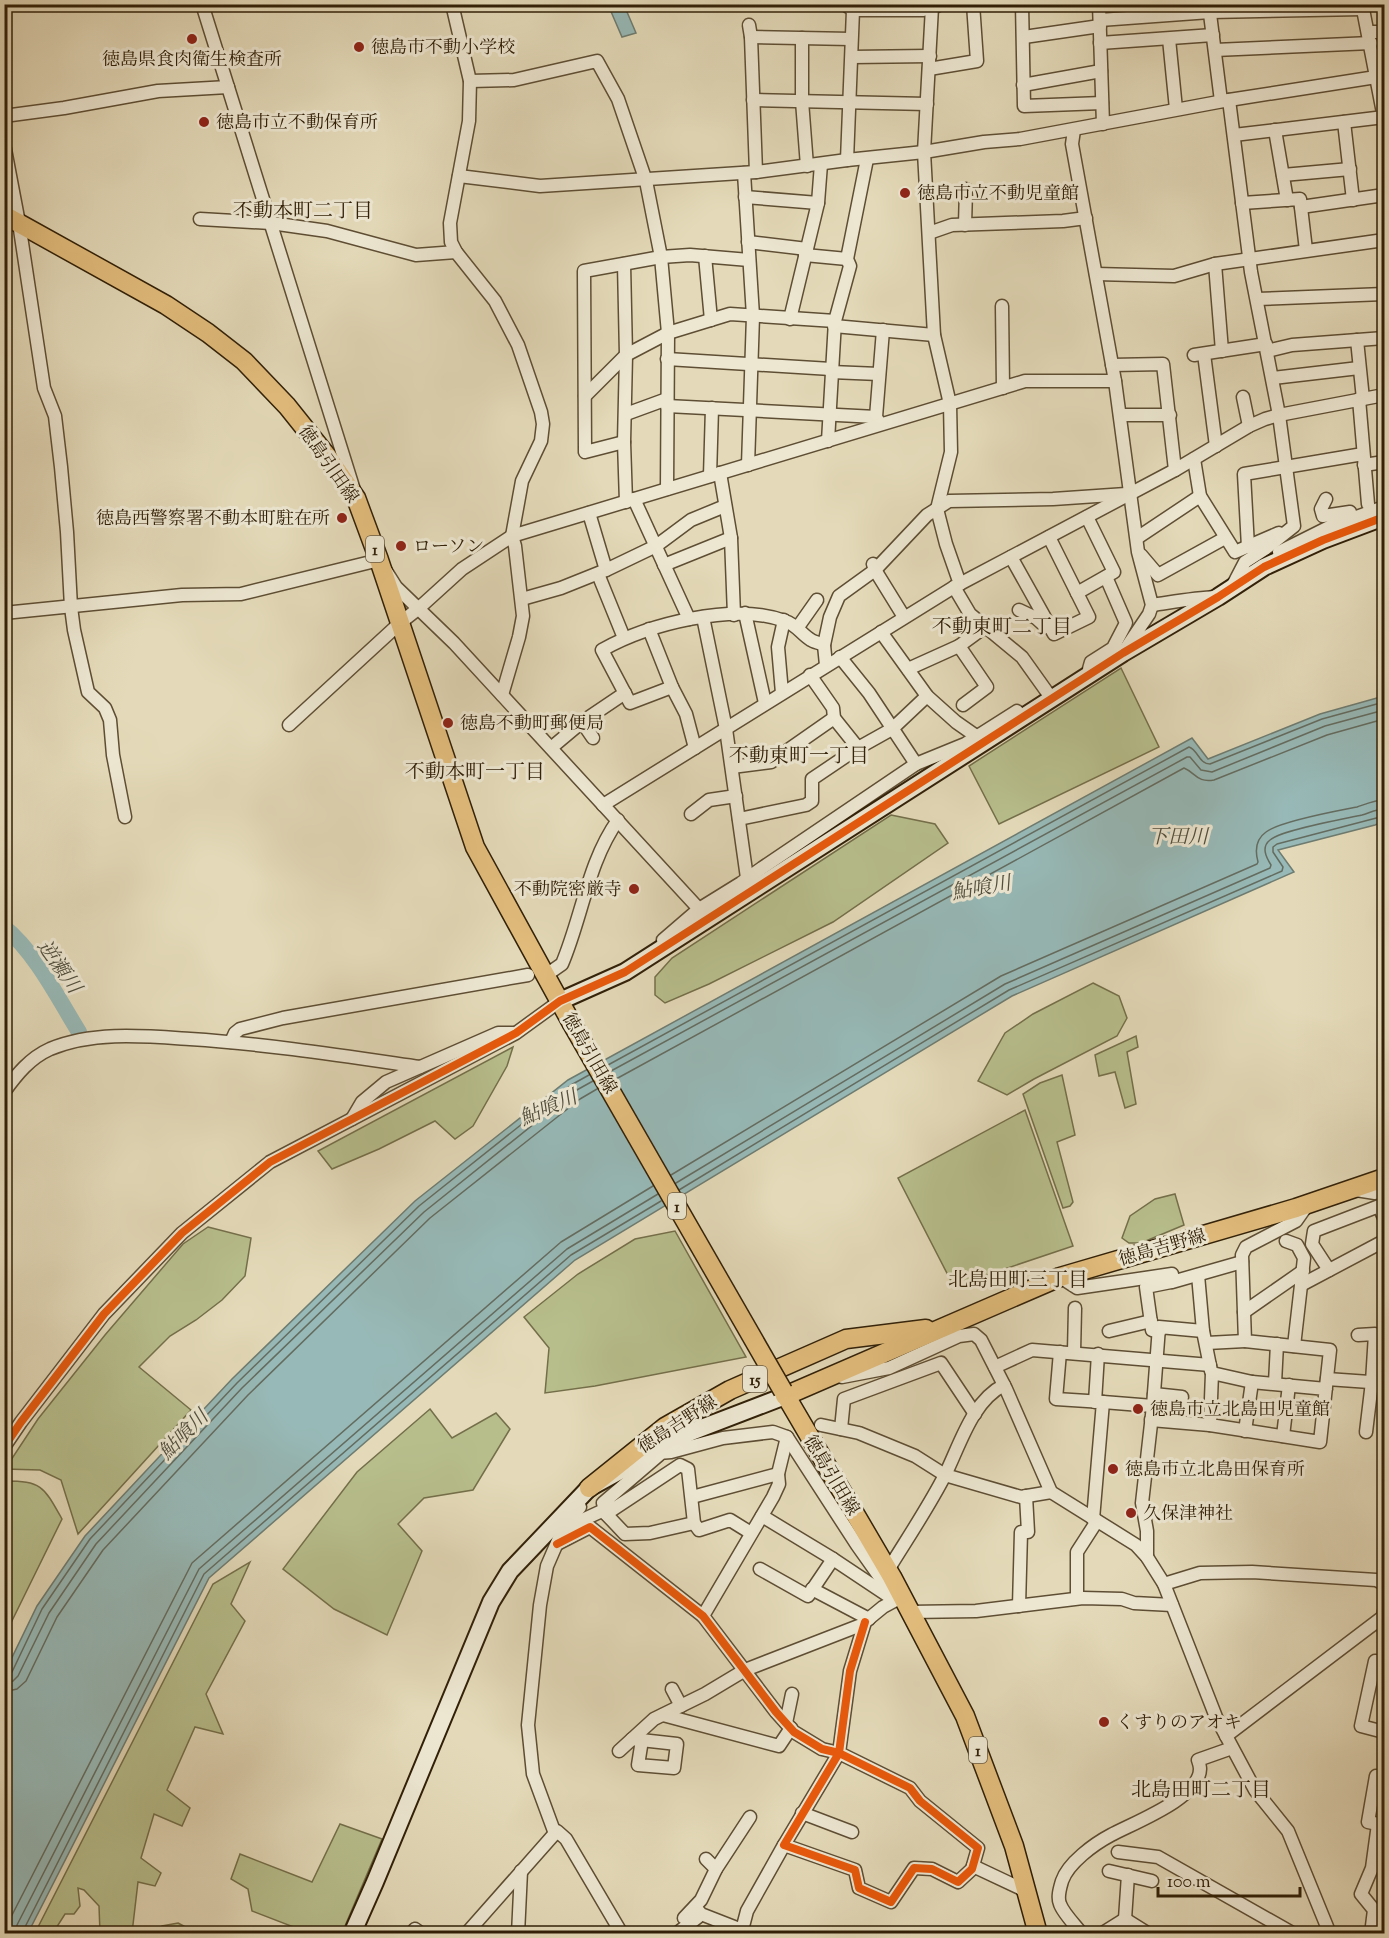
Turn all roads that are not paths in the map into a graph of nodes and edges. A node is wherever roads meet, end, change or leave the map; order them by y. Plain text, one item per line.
1 (202, 4) edge
2 (452, 4) edge
3 (973, 4) edge
4 (1022, 4) edge
5 (1099, 4) edge
6 (934, 5) edge
7 (848, 7) edge
8 (1363, 7) edge
9 (1210, 8) edge
10 (1100, 23) junction
11 (1384, 32) edge
12 (1213, 35) junction
13 (1023, 37) junction
14 (1370, 37) junction
15 (802, 38) junction
16 (851, 39) junction
17 (1169, 39) junction
18 (1100, 43) junction
19 (1215, 50) junction
20 (852, 57) junction
21 (929, 63) junction
22 (1101, 71) junction
23 (1376, 77) junction
24 (470, 81) junction
25 (1023, 85) junction
26 (228, 87) junction
27 (753, 100) junction
28 (1225, 100) junction
29 (802, 101) junction
30 (848, 102) junction
31 (1102, 103) junction
32 (927, 104) junction
33 (1176, 110) junction
34 (4, 116) edge
35 (1384, 118) edge
36 (1344, 122) junction
37 (1103, 124) junction
38 (1074, 130) junction
39 (1275, 130) junction
40 (1233, 135) junction
41 (4, 144) edge
42 (924, 152) junction
43 (867, 159) junction
44 (847, 160) junction
45 (821, 164) junction
46 (807, 166) junction
47 (1350, 169) junction
48 (750, 173) junction
49 (1283, 175) junction
50 (459, 176) junction
51 (646, 181) junction
52 (966, 189) dead end
53 (1384, 195) edge
54 (745, 196) junction
55 (1287, 200) junction
56 (1353, 200) junction
57 (818, 203) junction
58 (1242, 204) junction
59 (1301, 207) junction
60 (1086, 218) junction
61 (12, 219) edge
62 (200, 219) dead end
63 (271, 223) junction
64 (965, 225) junction
65 (930, 233) junction
66 (1384, 240) edge
67 (748, 242) junction
68 (1306, 250) junction
69 (456, 252) junction
70 (806, 252) junction
71 (705, 256) junction
72 (661, 257) junction
73 (1249, 258) junction
74 (847, 259) junction
75 (749, 260) junction
76 (624, 264) junction
77 (1215, 264) junction
78 (1096, 274) junction
79 (1384, 294) edge
80 (1257, 299) junction
81 (1002, 306) dead end
82 (753, 316) junction
83 (790, 319) junction
84 (711, 320) junction
85 (834, 323) junction
86 (883, 330) junction
87 (668, 333) junction
88 (934, 335) junction
89 (1384, 338) edge
90 (1357, 340) junction
91 (1267, 347) junction
92 (1222, 351) junction
93 (626, 355) junction
94 (667, 359) junction
95 (752, 365) junction
96 (1112, 365) junction
97 (1359, 368) junction
98 (831, 371) junction
99 (879, 374) junction
100 (1273, 378) junction
101 (1115, 381) junction
102 (1003, 388) junction
103 (1384, 395) edge
104 (585, 396) junction
105 (1243, 397) dead end
106 (1361, 399) junction
107 (667, 402) junction
108 (950, 404) junction
109 (712, 408) junction
110 (750, 410) junction
111 (626, 414) junction
112 (829, 414) junction
113 (1170, 415) junction
114 (1279, 415) junction
115 (1120, 416) junction
116 (878, 421) junction
117 (1249, 426) junction
118 (828, 441) junction
119 (624, 442) junction
120 (1216, 446) junction
121 (1194, 459) junction
122 (1364, 459) junction
123 (1384, 462) edge
124 (748, 465) junction
125 (1287, 466) junction
126 (1175, 470) junction
127 (715, 475) junction
128 (667, 489) junction
129 (1130, 494) junction
130 (1200, 496) junction
131 (356, 498) junction
132 (1326, 499) dead end
133 (630, 500) junction
134 (1368, 504) junction
135 (1384, 505) edge
136 (725, 506) junction
137 (937, 508) junction
138 (1350, 512) junction
139 (589, 513) junction
140 (1087, 517) junction
141 (1384, 517) edge
142 (1294, 526) junction
143 (1326, 534) junction
144 (512, 536) junction
145 (1049, 537) junction
146 (731, 538) junction
147 (1137, 538) junction
148 (1225, 538) junction
149 (656, 546) junction
150 (1248, 547) junction
151 (1138, 552) junction
152 (1011, 557) junction
153 (379, 560) junction
154 (664, 565) junction
155 (874, 566) junction
156 (602, 572) junction
157 (1106, 577) junction
158 (957, 585) junction
159 (1077, 593) junction
160 (1225, 593) junction
161 (522, 599) junction
162 (817, 600) dead end
163 (1152, 605) junction
164 (71, 607) junction
165 (419, 608) junction
166 (1019, 610) dead end
167 (4, 613) edge
168 (739, 614) junction
169 (703, 617) junction
170 (904, 617) junction
171 (689, 619) junction
172 (784, 620) junction
173 (400, 623) junction
174 (798, 627) junction
175 (985, 627) junction
176 (649, 629) junction
177 (881, 632) junction
178 (1054, 634) junction
179 (624, 638) junction
180 (824, 645) junction
181 (959, 646) junction
182 (1123, 653) junction
183 (840, 657) junction
184 (826, 665) junction
185 (1097, 668) junction
186 (908, 669) junction
187 (810, 675) junction
188 (672, 687) junction
189 (1047, 692) junction
190 (625, 693) junction
191 (782, 693) junction
192 (502, 695) junction
193 (927, 696) junction
194 (765, 704) junction
195 (963, 705) dead end
196 (834, 718) junction
197 (582, 722) junction
198 (289, 725) dead end
199 (726, 729) junction
200 (892, 729) junction
201 (975, 736) junction
202 (593, 738) dead end
203 (551, 748) junction
204 (695, 748) junction
205 (858, 748) junction
206 (916, 764) junction
207 (732, 767) junction
208 (736, 796) junction
209 (603, 805) junction
210 (691, 814) dead end
211 (125, 817) dead end
212 (740, 819) junction
213 (618, 820) junction
214 (747, 878) junction
215 (699, 909) junction
216 (552, 971) dead end
217 (625, 972) junction
218 (528, 975) dead end
219 (560, 1001) junction
220 (516, 1034) junction
221 (231, 1042) junction
222 (420, 1067) junction
223 (4, 1092) edge
224 (352, 1119) junction
225 (1384, 1178) edge
226 (1351, 1189) junction
227 (1384, 1191) edge
228 (1309, 1203) junction
229 (1384, 1218) edge
230 (1384, 1240) edge
231 (1286, 1241) dead end
232 (1242, 1262) junction
233 (1329, 1270) junction
234 (1303, 1271) junction
235 (1198, 1275) junction
236 (1060, 1277) junction
237 (1172, 1282) junction
238 (1301, 1285) junction
239 (1076, 1308) dead end
240 (1244, 1312) junction
241 (1151, 1321) junction
242 (944, 1328) junction
243 (1109, 1331) dead end
244 (1159, 1332) junction
245 (1358, 1335) dead end
246 (1205, 1337) junction
247 (1245, 1341) junction
248 (1277, 1344) junction
249 (1294, 1346) junction
250 (1060, 1352) junction
251 (1074, 1352) junction
252 (1098, 1354) junction
253 (1157, 1359) junction
254 (995, 1367) junction
255 (1211, 1369) junction
256 (1252, 1382) junction
257 (1378, 1382) edge
258 (814, 1383) junction
259 (1275, 1383) junction
260 (1326, 1384) junction
261 (1289, 1385) junction
262 (1004, 1386) junction
263 (784, 1394) junction
264 (1182, 1397) dead end
265 (1153, 1400) junction
266 (1099, 1402) junction
267 (975, 1414) junction
268 (1151, 1420) junction
269 (821, 1425) dead end
270 (1210, 1425) junction
271 (841, 1429) junction
272 (1245, 1431) junction
273 (1366, 1432) dead end
274 (1283, 1436) junction
275 (787, 1437) junction
276 (4, 1447) edge
277 (657, 1453) junction
278 (778, 1474) junction
279 (945, 1475) junction
280 (589, 1488) junction
281 (1051, 1492) junction
282 (1026, 1496) junction
283 (692, 1497) junction
284 (605, 1512) junction
285 (762, 1516) junction
286 (1095, 1520) junction
287 (694, 1523) junction
288 (563, 1529) junction
289 (751, 1533) junction
290 (557, 1544) junction
291 (1147, 1557) junction
292 (833, 1559) junction
293 (760, 1569) dead end
294 (888, 1570) junction
295 (1384, 1579) edge
296 (1164, 1584) junction
297 (1384, 1584) edge
298 (812, 1589) junction
299 (1077, 1598) junction
300 (904, 1604) junction
301 (1172, 1605) junction
302 (1019, 1606) junction
303 (1384, 1613) edge
304 (703, 1616) junction
305 (867, 1620) junction
306 (1384, 1630) edge
307 (1384, 1662) edge
308 (745, 1670) junction
309 (672, 1689) dead end
310 (792, 1694) dead end
311 (681, 1706) junction
312 (663, 1715) junction
313 (788, 1726) junction
314 (1384, 1732) edge
315 (1226, 1736) junction
316 (637, 1740) junction
317 (1232, 1748) junction
318 (619, 1751) dead end
319 (839, 1753) junction
320 (1384, 1777) edge
321 (802, 1813) junction
322 (750, 1817) dead end
323 (1381, 1825) edge
324 (554, 1831) dead end
325 (852, 1832) dead end
326 (784, 1845) junction
327 (1118, 1852) dead end
328 (706, 1859) dead end
329 (973, 1866) junction
330 (716, 1869) junction
331 (521, 1871) junction
332 (1109, 1871) dead end
333 (1128, 1875) junction
334 (1152, 1881) dead end
335 (1026, 1891) junction
336 (698, 1910) junction
337 (684, 1918) dead end
338 (1125, 1919) junction
339 (742, 1932) edge
340 (352, 1934) edge
341 (411, 1934) edge
342 (422, 1934) edge
343 (466, 1934) edge
344 (518, 1934) edge
345 (622, 1934) edge
346 (676, 1934) edge
347 (1038, 1934) edge
348 (1082, 1934) edge
349 (1101, 1934) edge
350 (1149, 1934) edge
351 (1294, 1934) edge
352 (1330, 1934) edge
353 (1371, 1934) edge

1 - 26 street
2 - 24 street
3 - 21 street
4 - 13 street
5 - 10 street
6 - 7 street
6 - 21 street
7 - 16 street
8 - 9 street
8 - 14 street
9 - 10 street
9 - 12 street
10 - 13 street
10 - 18 street
11 - 14 street
12 - 17 street
12 - 19 street
13 - 25 street
14 - 19 street
14 - 23 street
15 - 16 street
15 - 27 street
15 - 29 street
16 - 20 street
17 - 18 street
17 - 33 street
18 - 22 street
19 - 28 street
20 - 21 street
20 - 30 street
21 - 32 street
22 - 25 street
22 - 31 street
23 - 28 street
23 - 35 street
24 - 50 street
24 - 51 street
25 - 31 street
26 - 34 street
26 - 63 street
27 - 29 street
27 - 48 street
28 - 33 street
28 - 40 street
29 - 30 street
29 - 46 street
30 - 32 street
30 - 44 street
31 - 37 street
32 - 42 street
33 - 37 street
35 - 36 street
36 - 39 street
36 - 47 street
37 - 38 street
38 - 42 street
38 - 60 street
39 - 40 street
39 - 49 street
40 - 58 street
41 - 61 street
42 - 43 street
42 - 65 street
43 - 44 street
43 - 74 street
44 - 45 street
45 - 46 street
45 - 57 street
46 - 48 street
47 - 49 street
47 - 56 street
48 - 51 street
48 - 54 street
49 - 55 street
50 - 51 street
50 - 69 street
51 - 72 street
52 - 64 street
53 - 56 street
54 - 57 street
54 - 67 street
55 - 58 street
55 - 59 street
56 - 59 street
57 - 70 street
58 - 73 street
59 - 68 street
60 - 64 street
60 - 78 street
61 - 131 main road, 徳島引田線 / 1
61 - 164 street
62 - 63 street
63 - 69 street
63 - 131 street
64 - 65 street
65 - 88 street
66 - 68 street
67 - 70 street
67 - 75 street
68 - 73 street
69 - 144 street
70 - 74 street
70 - 83 street
71 - 72 street
71 - 75 street
71 - 84 street
72 - 76 street
72 - 87 street
73 - 77 street
73 - 80 street
74 - 85 street
75 - 82 street
76 - 93 street
76 - 104 street
77 - 78 street
77 - 92 street
78 - 96 street
79 - 80 street
80 - 91 street
81 - 102 street
82 - 83 street
82 - 84 street
82 - 95 street
83 - 85 street
84 - 87 street
85 - 86 street
85 - 98 street
86 - 88 street
86 - 99 street
87 - 93 street
87 - 94 street
88 - 108 street
89 - 90 street
90 - 91 street
90 - 97 street
91 - 92 street
91 - 100 street
92 - 120 street
93 - 104 street
93 - 111 street
94 - 95 street
94 - 107 street
95 - 98 street
95 - 110 street
96 - 101 street
96 - 113 street
97 - 100 street
97 - 106 street
98 - 99 street
98 - 112 street
99 - 116 street
100 - 114 street
101 - 102 street
101 - 115 street
102 - 108 street
103 - 106 street
104 - 119 street
105 - 117 street
106 - 114 street
106 - 122 street
107 - 109 street
107 - 111 street
107 - 128 street
108 - 116 street
108 - 137 street
109 - 110 street
109 - 127 street
110 - 112 street
110 - 124 street
111 - 119 street
112 - 116 street
112 - 118 street
113 - 115 street
113 - 126 street
114 - 117 street
114 - 125 street
115 - 129 street
116 - 118 street
117 - 120 street
118 - 124 street
119 - 133 street
120 - 121 street
121 - 126 street
121 - 130 street
122 - 123 street
122 - 125 street
122 - 134 street
124 - 127 street
125 - 142 street
125 - 150 street
126 - 129 street
127 - 128 street
127 - 136 street
128 - 133 street
129 - 137 street
129 - 140 street
129 - 147 street
130 - 147 street
130 - 148 street
131 - 153 main road, 徳島引田線 / 1
132 - 138 street
133 - 139 street
133 - 149 street
134 - 135 street
134 - 138 street
135 - 143 street
136 - 146 street
136 - 149 street
137 - 155 street
137 - 158 street
138 - 143 street
139 - 144 street
139 - 156 street
140 - 145 street
140 - 157 street
141 - 143 street
142 - 150 street
142 - 160 street
143 - 160 street
144 - 161 street
144 - 165 street
145 - 152 street
145 - 159 street
146 - 154 street
146 - 168 street
147 - 151 street
148 - 150 street
148 - 151 street
149 - 154 street
149 - 156 street
151 - 163 street
152 - 158 street
152 - 178 street
153 - 164 street
153 - 165 street
153 - 173 main road, 徳島引田線 / 1
154 - 171 street
155 - 170 street
155 - 180 street
156 - 161 street
156 - 179 street
157 - 159 street
157 - 185 street
158 - 170 street
158 - 175 street
159 - 178 street
160 - 163 street
160 - 182 street
161 - 192 street
162 - 174 street
163 - 182 street
164 - 167 street
164 - 211 street
165 - 173 street
165 - 192 street
166 - 178 street
168 - 169 street
168 - 172 street
168 - 194 street
169 - 171 street
169 - 199 street
170 - 177 street
171 - 176 street
172 - 174 street
172 - 191 street
173 - 198 street
173 - 219 main road, 徳島引田線 / 1
174 - 180 street
175 - 181 street
175 - 189 street
176 - 179 street
176 - 188 street
177 - 183 street
177 - 186 street
179 - 190 street
180 - 184 street
181 - 186 street
181 - 195 street
182 - 185 street
183 - 184 street
183 - 200 street
184 - 187 street
185 - 189 street
185 - 217 street
186 - 193 street
187 - 191 street
187 - 196 street
188 - 190 street
188 - 204 street
189 - 201 street
190 - 197 street
191 - 194 street
192 - 203 street
193 - 200 street
193 - 201 street
194 - 199 street
196 - 205 street
196 - 207 street
197 - 202 street
197 - 203 street
199 - 204 street
199 - 207 street
200 - 205 street
200 - 206 street
201 - 206 street
203 - 209 street
204 - 209 street
205 - 212 street
206 - 214 street
207 - 208 street
208 - 210 street
208 - 212 street
209 - 213 street
212 - 214 street
213 - 215 street
213 - 216 street
214 - 215 street
215 - 217 street
217 - 219 street
218 - 221 street
219 - 220 street
219 - 263 main road, 徳島引田線 / 1, bridge
220 - 222 street
220 - 224 street
221 - 222 street
221 - 223 street
222 - 224 street
224 - 276 street
225 - 226 main road, 徳島吉野線 / 15
226 - 227 street
226 - 228 main road, 徳島吉野線 / 15
228 - 232 street
228 - 236 main road, 徳島吉野線 / 15
229 - 233 street
230 - 233 street
231 - 234 street
232 - 235 street
232 - 240 street
233 - 238 street
234 - 238 street
234 - 240 street
235 - 237 street
235 - 246 street
236 - 237 street
236 - 242 main road, 徳島吉野線 / 15
237 - 241 street
238 - 249 street
239 - 251 street
240 - 247 street
241 - 243 street
241 - 244 street
242 - 258 main road, 徳島吉野線 / 15
242 - 280 main road, 徳島吉野線 / 15
244 - 246 street
244 - 253 street
245 - 257 street
246 - 247 street
246 - 255 street
247 - 248 street
248 - 249 street
248 - 259 street
249 - 260 street
250 - 251 street
250 - 254 street
250 - 266 street
251 - 252 street
252 - 253 street
252 - 266 street
253 - 255 street
253 - 265 street
254 - 258 street
254 - 262 street
255 - 256 street
255 - 270 street
256 - 259 street
256 - 272 street
257 - 260 street
257 - 273 street
258 - 263 main road, 徳島吉野線 / 15
259 - 261 street
260 - 261 street
260 - 274 street
261 - 274 street
262 - 267 street
262 - 281 street
263 - 277 street
263 - 294 main road, 徳島引田線 / 1
264 - 265 street
265 - 266 street
265 - 268 street
266 - 286 street
267 - 271 street
267 - 279 street
268 - 270 street
268 - 291 street
269 - 271 street
270 - 272 street
271 - 279 street
272 - 274 street
275 - 277 street
275 - 278 street
275 - 300 street
277 - 280 street
277 - 284 street
278 - 283 street
278 - 285 street
279 - 282 street
279 - 294 street
280 - 288 street
280 - 340 street
281 - 282 street
281 - 286 street
282 - 302 street
283 - 284 street
283 - 287 street
284 - 287 street
284 - 288 street
285 - 289 street
285 - 292 street
286 - 291 street
286 - 299 street
287 - 289 street
288 - 290 street
289 - 304 street
290 - 304 street
290 - 324 street
291 - 296 street
292 - 298 street
292 - 300 street
293 - 298 street
294 - 300 main road, 徳島引田線 / 1
295 - 297 street
296 - 297 street
296 - 301 street
298 - 305 street
299 - 301 street
299 - 302 street
300 - 302 street
300 - 305 street
300 - 335 main road, 徳島引田線 / 1
301 - 315 street
303 - 306 street
303 - 315 street
304 - 308 street
305 - 308 street
305 - 319 street
307 - 314 street
308 - 311 street
308 - 313 street
309 - 311 street
310 - 313 street
311 - 312 street
312 - 313 street
312 - 316 street
313 - 319 street
315 - 317 street
316 - 316 street
316 - 318 street
317 - 348 street
317 - 352 street
319 - 321 street
319 - 329 street
320 - 323 street
321 - 325 street
321 - 326 street
322 - 330 street
323 - 353 street
326 - 329 street
326 - 339 street
327 - 351 street
328 - 330 street
329 - 335 street
330 - 336 street
331 - 343 street
331 - 344 street
331 - 345 street
332 - 333 street
333 - 334 street
333 - 338 street
335 - 347 main road, 徳島引田線 / 1
336 - 337 street
336 - 339 street
336 - 346 street
338 - 349 street
338 - 350 street
341 - 342 street

